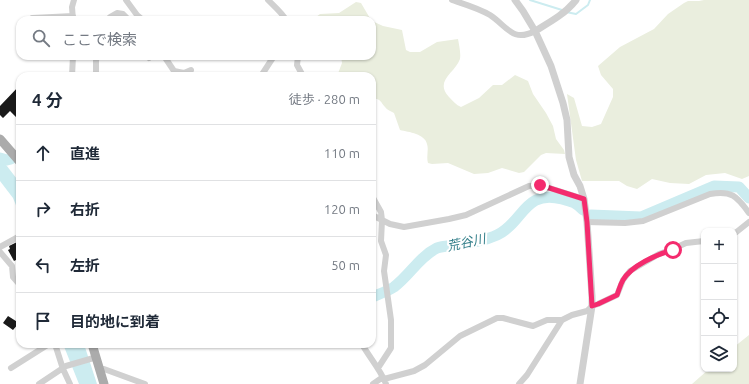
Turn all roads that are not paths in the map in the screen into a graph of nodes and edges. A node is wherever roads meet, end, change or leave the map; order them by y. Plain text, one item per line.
1 (74, 0) edge
2 (126, 0) edge
3 (268, 0) edge
4 (452, 0) edge
5 (515, 0) edge
6 (576, 0) edge
7 (73, 16) edge
8 (111, 16) edge
9 (126, 16) edge
10 (138, 16) edge
11 (284, 16) edge
12 (535, 31) junction
13 (73, 60) edge
14 (96, 60) edge
15 (167, 60) edge
16 (272, 60) edge
17 (298, 60) edge
18 (191, 70) dead end
19 (72, 72) edge
20 (96, 72) edge
21 (177, 72) edge
22 (188, 72) edge
23 (265, 72) edge
24 (301, 72) edge
25 (0, 140) edge
26 (16, 152) edge
27 (584, 199) junction
28 (376, 203) edge
29 (749, 213) edge
30 (376, 217) edge
31 (382, 220) junction
32 (587, 222) junction
33 (749, 222) edge
34 (737, 232) edge
35 (16, 238) edge
36 (701, 241) edge
37 (0, 247) edge
38 (0, 252) edge
39 (16, 280) edge
40 (592, 306) junction
41 (562, 320) junction
42 (43, 348) edge
43 (57, 348) edge
44 (93, 348) edge
45 (364, 348) edge
46 (99, 363) junction
47 (65, 367) junction
48 (11, 368) dead end
49 (378, 368) junction
50 (384, 380) edge
51 (39, 384) edge
52 (70, 384) edge
53 (104, 384) edge
54 (144, 384) edge
55 (373, 384) edge
56 (519, 384) edge
57 (580, 384) edge

1 - 7 street
2 - 10 street
3 - 11 street
4 - 12 street
5 - 12 street
6 - 12 street
8 - 9 street
12 - 27 street
13 - 19 street
14 - 20 street
15 - 21 street
16 - 23 street
17 - 24 street
18 - 22 street
25 - 26 main road
27 - 31 street
27 - 32 street
28 - 31 street
29 - 32 street
30 - 31 street
31 - 49 street
32 - 40 street
33 - 34 street
35 - 37 street
36 - 40 street
38 - 39 street
40 - 41 street
40 - 57 street
41 - 50 street
41 - 56 street
42 - 48 street
43 - 47 street
44 - 46 main road
45 - 49 street
46 - 47 street
46 - 53 main road
46 - 54 street
47 - 51 street
47 - 52 street
49 - 50 street
50 - 55 street

